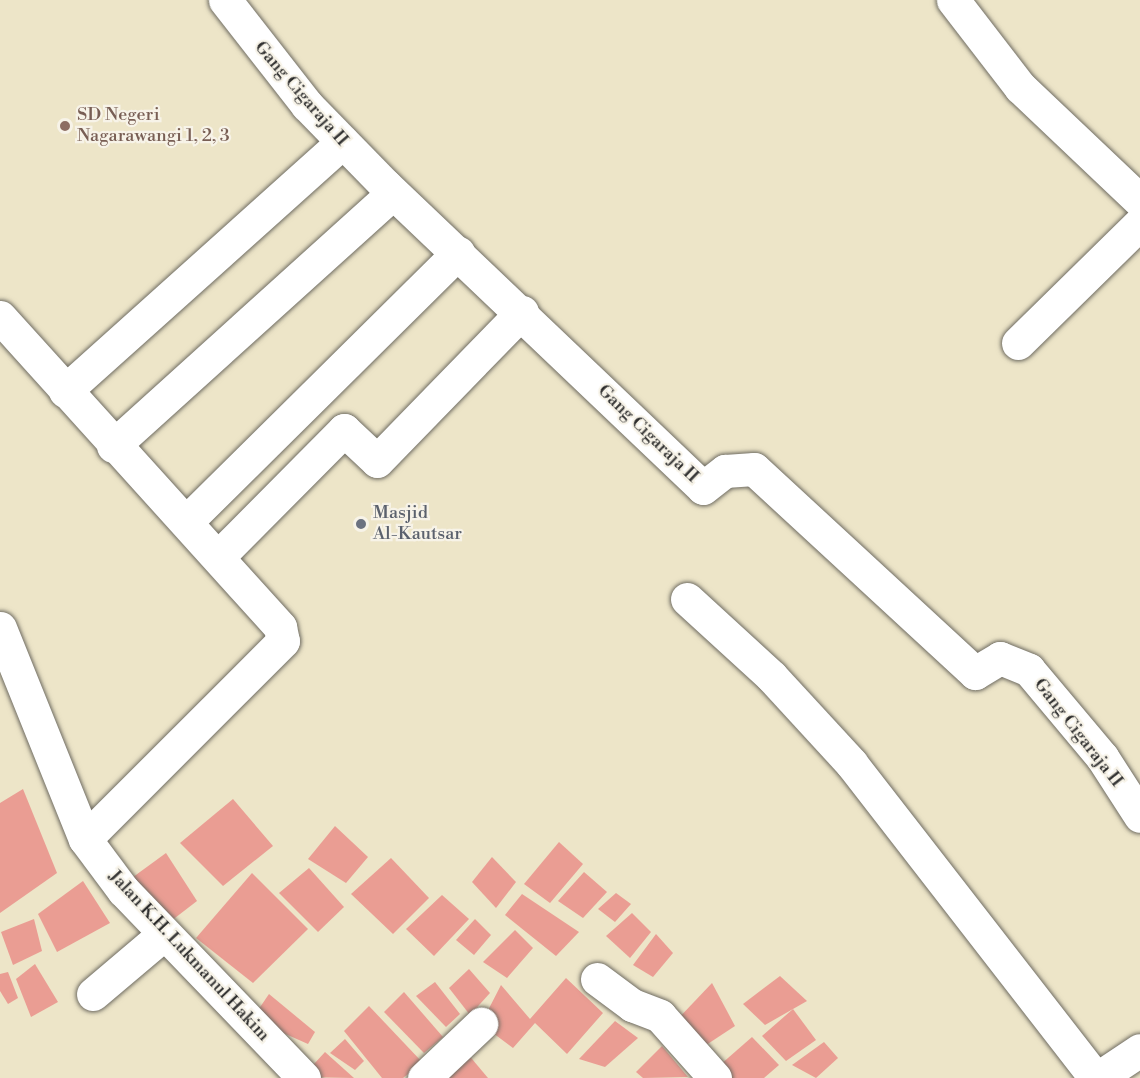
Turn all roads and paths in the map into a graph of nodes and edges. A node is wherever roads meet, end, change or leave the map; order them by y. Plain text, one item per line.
1 (225, 0) edge
2 (953, 0) edge
3 (343, 142) junction
4 (393, 193) junction
5 (1140, 201) edge
6 (1140, 223) edge
7 (458, 253) junction
8 (522, 312) junction
9 (0, 317) edge
10 (1018, 343) dead end
11 (65, 391) junction
12 (113, 446) junction
13 (186, 522) junction
14 (218, 557) junction
15 (687, 599) dead end
16 (0, 628) edge
17 (1140, 816) edge
18 (85, 839) junction
19 (164, 934) junction
20 (597, 979) dead end
21 (93, 994) dead end
22 (481, 1024) dead end
23 (1140, 1050) edge
24 (304, 1078) edge
25 (424, 1078) edge
26 (715, 1078) edge
27 (1097, 1078) edge

1 - 3 street, Gang Cigaraja II
2 - 5 street
3 - 4 street, Gang Cigaraja II
3 - 11 street
4 - 7 street, Gang Cigaraja II
4 - 12 street
6 - 10 street
7 - 8 street, Gang Cigaraja II
7 - 13 street
8 - 14 street
8 - 17 street, Gang Cigaraja II
9 - 11 street
11 - 12 street
12 - 13 street
13 - 14 street
14 - 18 street
15 - 27 street
16 - 18 street, Jalan K.H. Lukmanul Hakim
18 - 19 street, Jalan K.H. Lukmanul Hakim
19 - 21 street
19 - 24 street, Jalan K.H. Lukmanul Hakim
20 - 26 street
22 - 25 street
23 - 27 street

